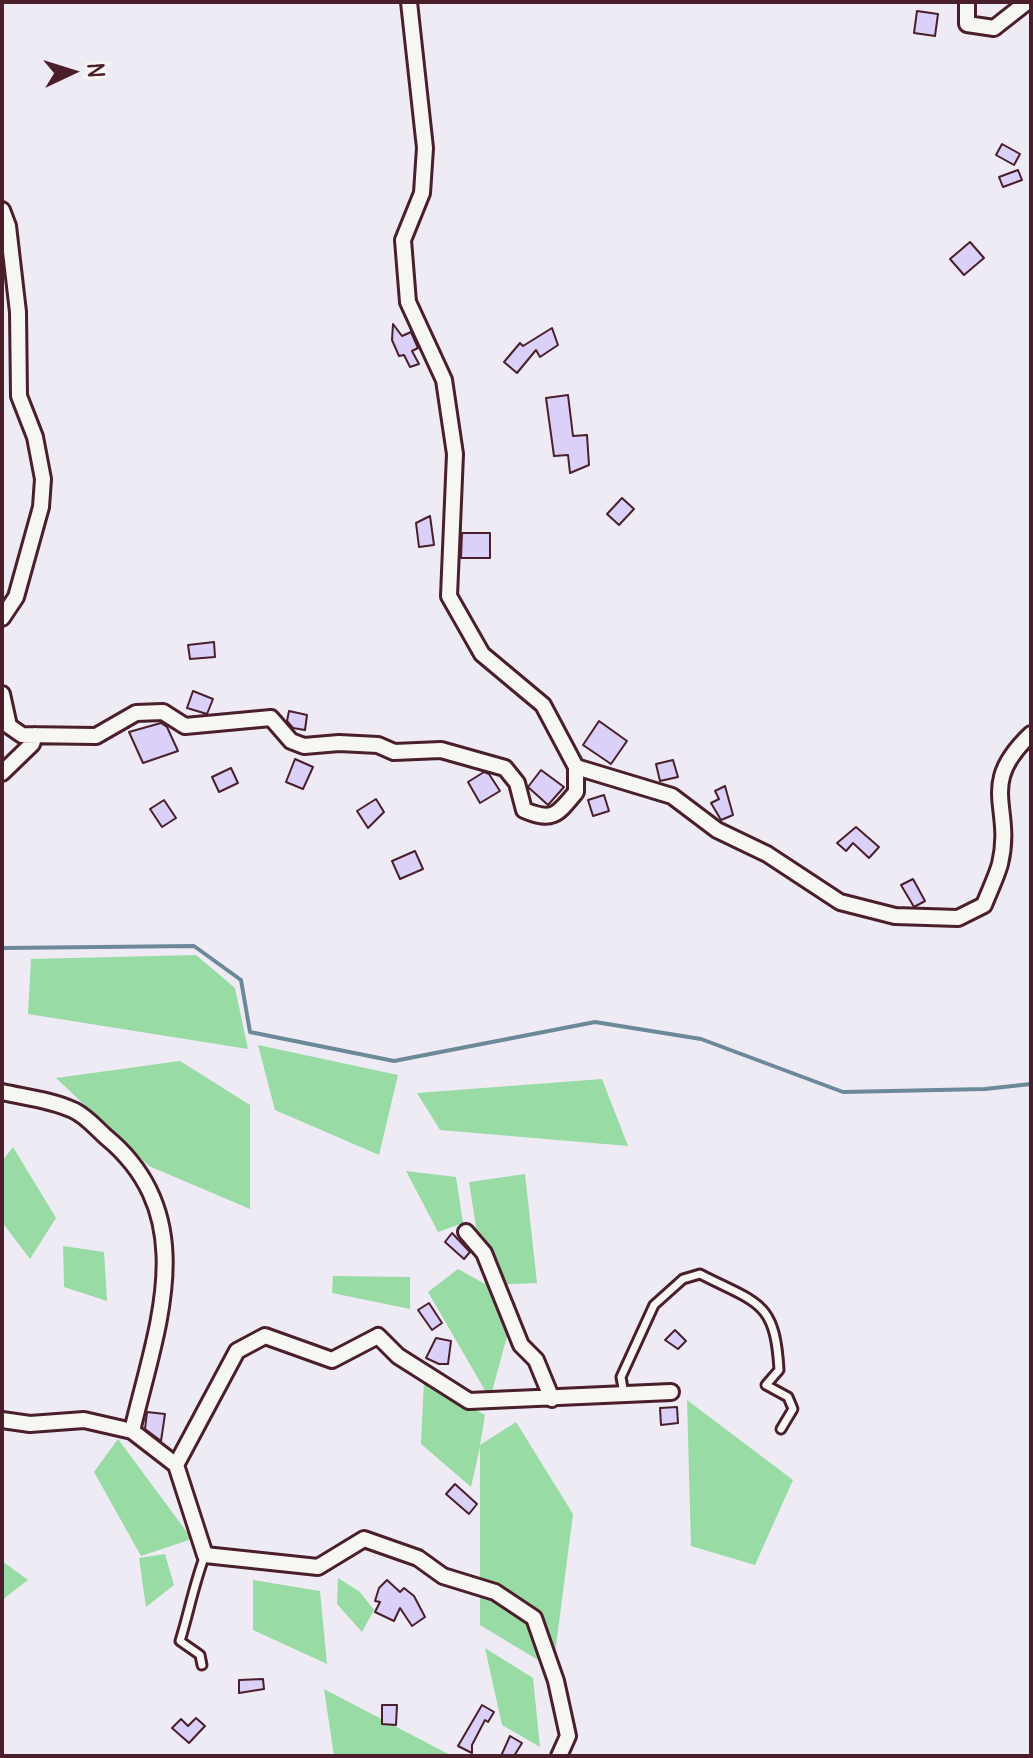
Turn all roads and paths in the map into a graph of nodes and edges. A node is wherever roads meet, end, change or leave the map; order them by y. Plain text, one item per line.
1 (409, 2) edge
2 (967, 2) edge
3 (1027, 2) edge
4 (2, 210) edge
5 (2, 618) edge
6 (2, 694) edge
7 (1031, 734) edge
8 (35, 735) junction
9 (576, 767) junction
10 (2, 773) edge
11 (2, 1092) edge
12 (466, 1232) dead end
13 (671, 1392) dead end
14 (624, 1394) junction
15 (552, 1399) junction
16 (2, 1420) edge
17 (781, 1429) dead end
18 (132, 1431) junction
19 (176, 1465) junction
20 (205, 1555) junction
21 (202, 1665) dead end
22 (559, 1756) edge

1 - 9 street
2 - 3 street
4 - 5 street
6 - 8 street
7 - 9 street
8 - 9 street
8 - 10 street
11 - 18 street
12 - 15 street
13 - 14 street
14 - 15 street
14 - 17 lane
15 - 19 street
16 - 18 street
18 - 19 street
19 - 20 street
20 - 21 lane
20 - 22 street

